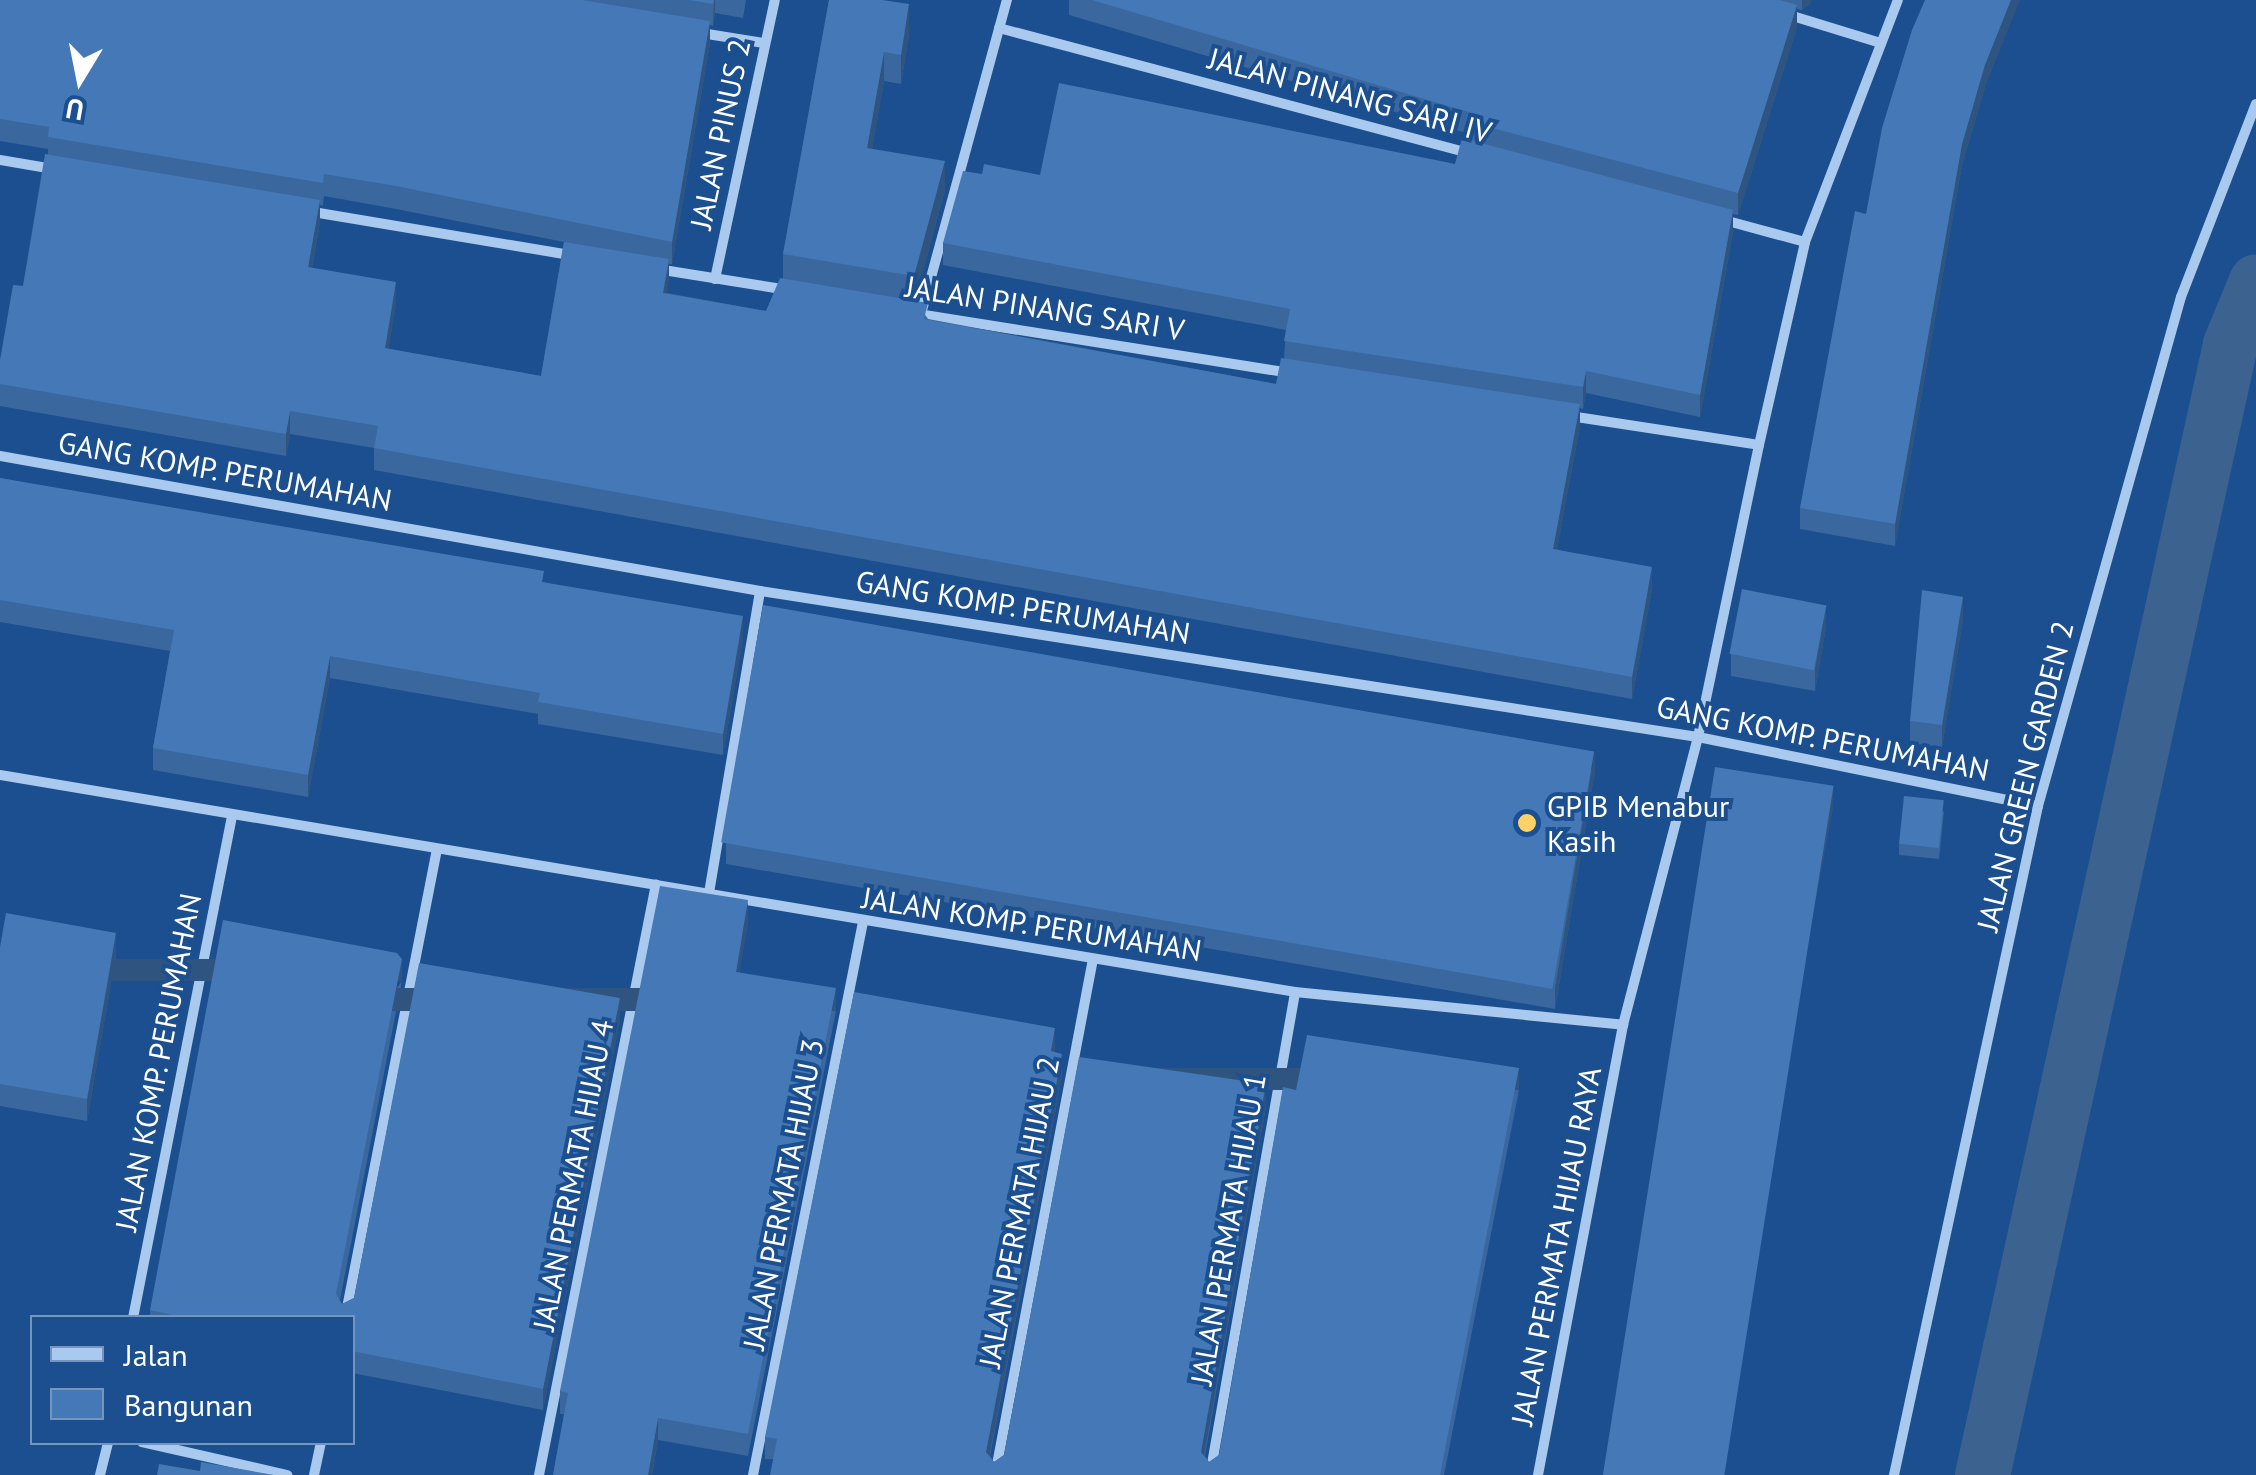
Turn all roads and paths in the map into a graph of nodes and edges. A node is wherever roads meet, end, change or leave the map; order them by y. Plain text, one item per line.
1 (774, 0) edge
2 (1007, 0) edge
3 (1898, 0) edge
4 (1774, 11) edge
5 (999, 28) junction
6 (689, 31) edge
7 (1881, 43) junction
8 (764, 44) junction
9 (2256, 104) edge
10 (1478, 155) edge
11 (0, 160) edge
12 (77, 173) edge
13 (290, 208) edge
14 (1709, 216) edge
15 (1805, 242) junction
16 (580, 256) edge
17 (638, 266) edge
18 (715, 279) junction
19 (810, 294) edge
20 (902, 311) edge
21 (920, 315) junction
22 (1310, 376) edge
23 (1564, 415) edge
24 (1759, 445) junction
25 (0, 456) edge
26 (760, 591) junction
27 (1698, 737) junction
28 (0, 775) edge
29 (2038, 806) junction
30 (232, 816) junction
31 (437, 848) junction
32 (656, 884) junction
33 (709, 893) junction
34 (863, 922) junction
35 (1093, 959) junction
36 (1295, 992) junction
37 (1623, 1026) junction
38 (134, 1315) edge
39 (346, 1315) edge
40 (107, 1445) edge
41 (155, 1445) edge
42 (319, 1445) edge
43 (100, 1475) edge
44 (287, 1475) edge
45 (314, 1475) edge
46 (539, 1475) edge
47 (753, 1475) edge
48 (995, 1475) edge
49 (1210, 1475) edge
50 (1538, 1475) edge
51 (1894, 1475) edge

1 - 8 street, JALAN PINUS 2
2 - 5 street
3 - 7 street
4 - 7 street
5 - 10 street, JALAN PINANG SARI IV
5 - 21 street
6 - 8 street
7 - 15 street
8 - 18 street, JALAN PINUS 2
9 - 29 street, JALAN GREEN GARDEN 2
11 - 12 street
13 - 16 street
14 - 15 street
15 - 24 street
17 - 18 street
18 - 19 street
20 - 21 street, JALAN PINANG SARI V
21 - 22 street, JALAN PINANG SARI V
23 - 24 street
24 - 27 street
25 - 26 street, GANG KOMP. PERUMAHAN
26 - 27 street, GANG KOMP. PERUMAHAN
26 - 33 street
27 - 29 street, GANG KOMP. PERUMAHAN
27 - 37 street
28 - 30 street, JALAN KOMP. PERUMAHAN
29 - 51 street, JALAN GREEN GARDEN 2
30 - 31 street, JALAN KOMP. PERUMAHAN
30 - 38 street, JALAN KOMP. PERUMAHAN
31 - 32 street, JALAN KOMP. PERUMAHAN
31 - 39 street
32 - 33 street, JALAN KOMP. PERUMAHAN
32 - 46 street, JALAN PERMATA HIJAU 4
33 - 34 street, JALAN KOMP. PERUMAHAN
34 - 35 street, JALAN KOMP. PERUMAHAN
34 - 47 street, JALAN PERMATA HIJAU 3
35 - 36 street, JALAN KOMP. PERUMAHAN
35 - 48 street, JALAN PERMATA HIJAU 2
36 - 37 street, JALAN KOMP. PERUMAHAN
36 - 49 street, JALAN PERMATA HIJAU 1
37 - 50 street, JALAN PERMATA HIJAU RAYA
40 - 43 street
41 - 44 street
42 - 45 street

